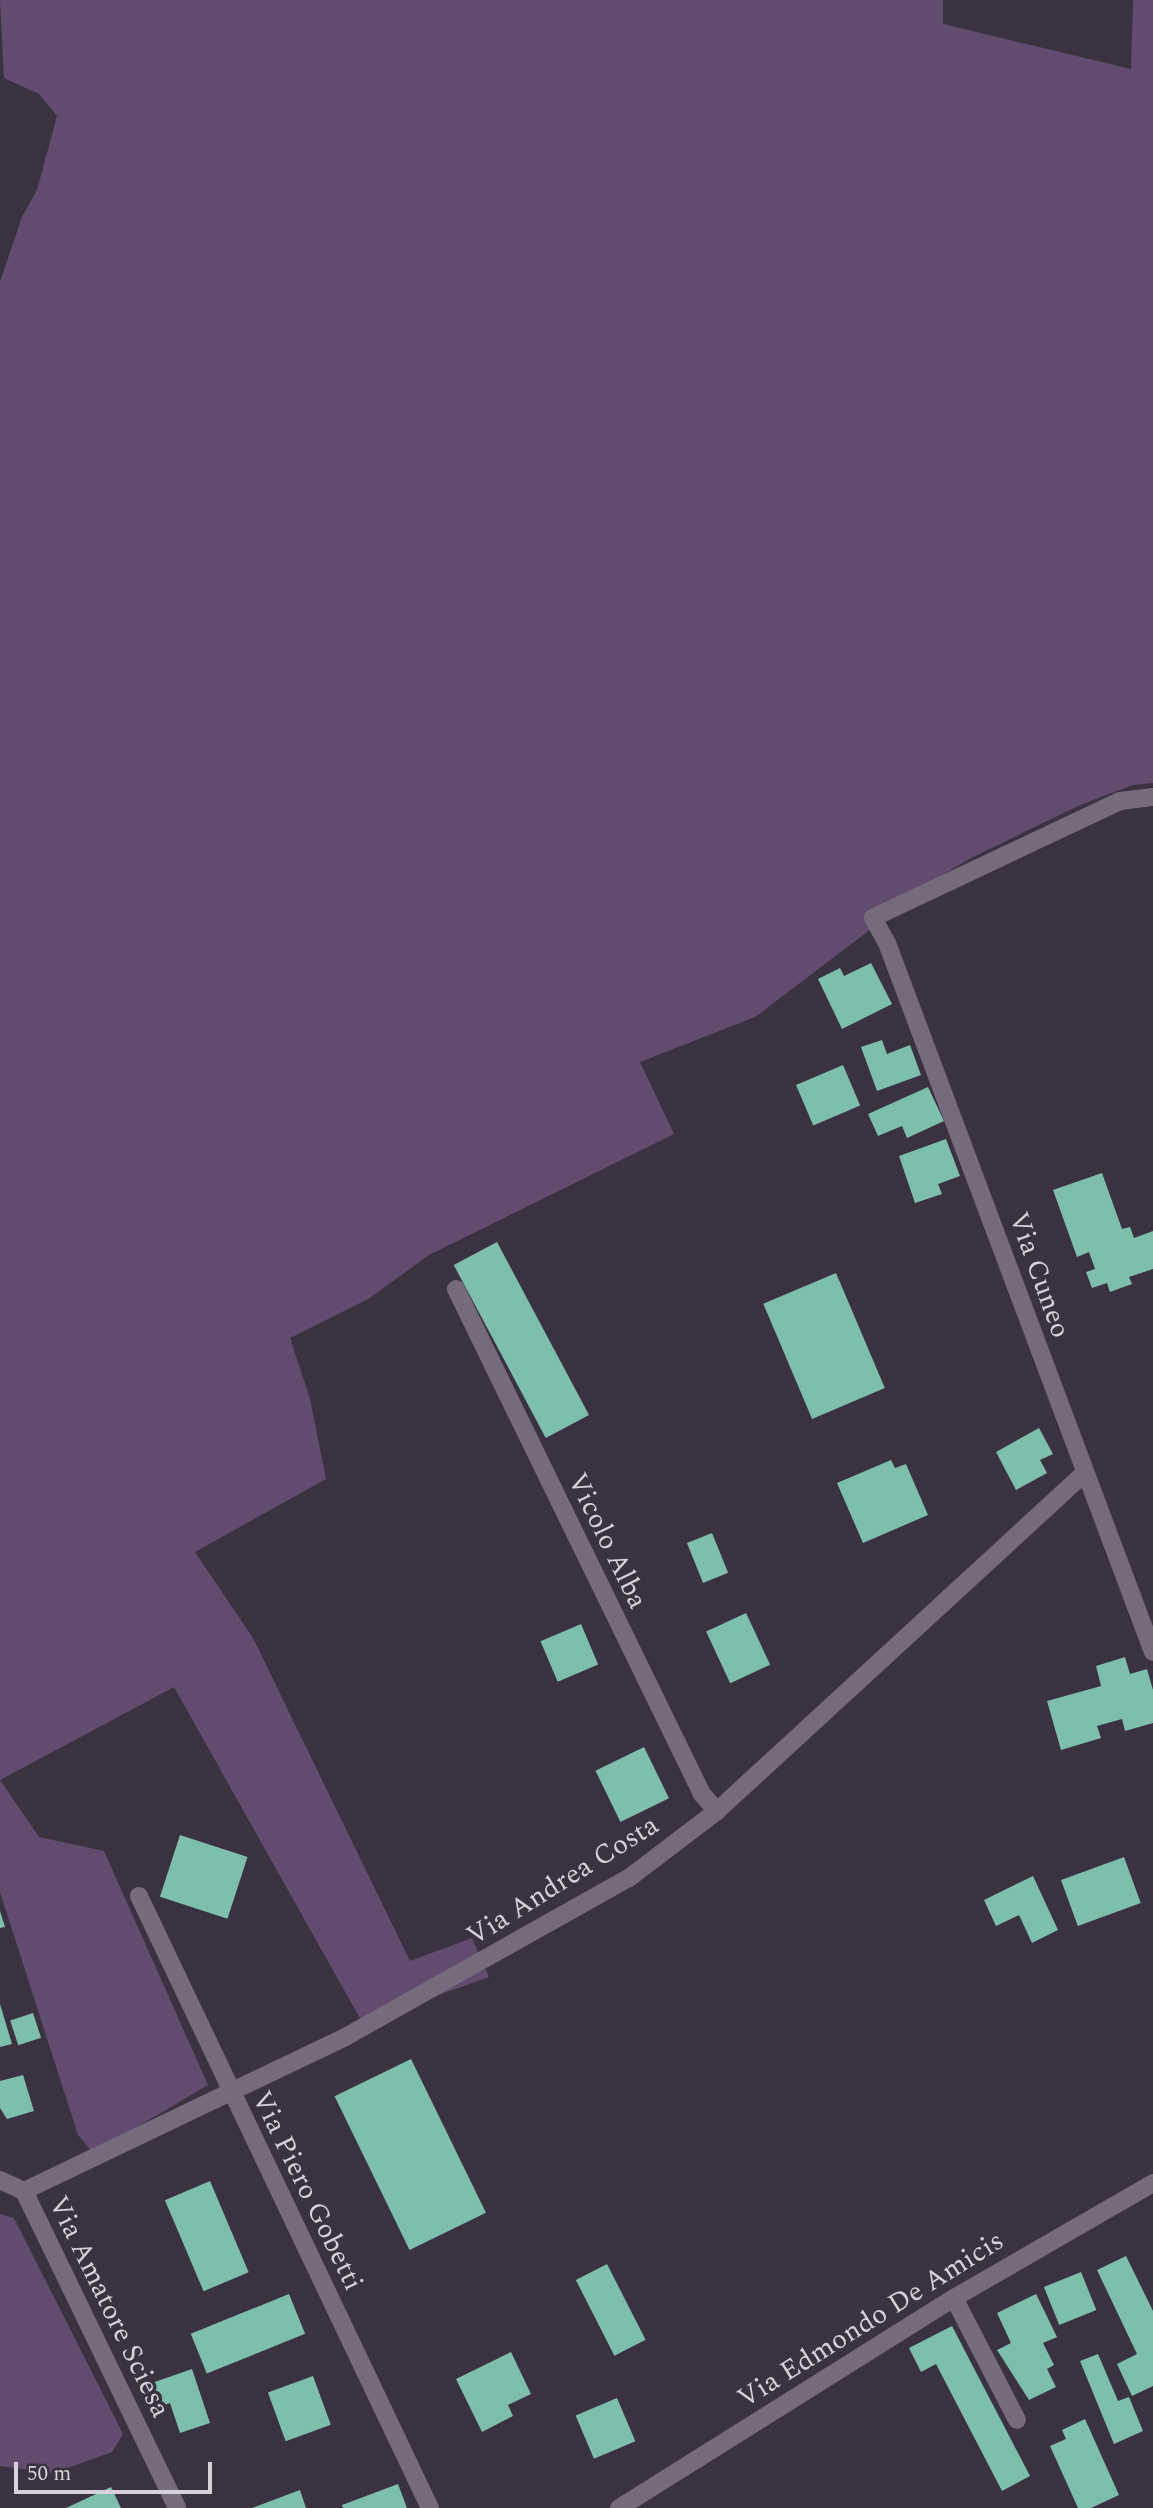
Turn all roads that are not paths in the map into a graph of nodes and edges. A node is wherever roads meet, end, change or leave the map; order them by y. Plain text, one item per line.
1 (1153, 797) edge
2 (456, 1289) dead end
3 (1084, 1474) junction
4 (1153, 1652) edge
5 (717, 1811) junction
6 (139, 1896) dead end
7 (228, 2090) junction
8 (0, 2180) edge
9 (1153, 2183) edge
10 (24, 2191) junction
11 (954, 2298) junction
12 (1017, 2420) dead end
13 (177, 2508) edge
14 (430, 2508) edge
15 (619, 2508) edge

1 - 3 street, Via Cuneo
2 - 5 street, Vicolo Alba
3 - 4 street, Via Cuneo
3 - 5 street, Via Andrea Costa
5 - 7 street, Via Andrea Costa
6 - 7 street, Via Piero Gobetti
7 - 10 street, Via Andrea Costa
7 - 14 street, Via Piero Gobetti
8 - 10 street, Via Amatore Sciesa
9 - 11 street, Via Edmondo De Amicis
10 - 13 street, Via Amatore Sciesa
11 - 12 street
11 - 15 street, Via Edmondo De Amicis

